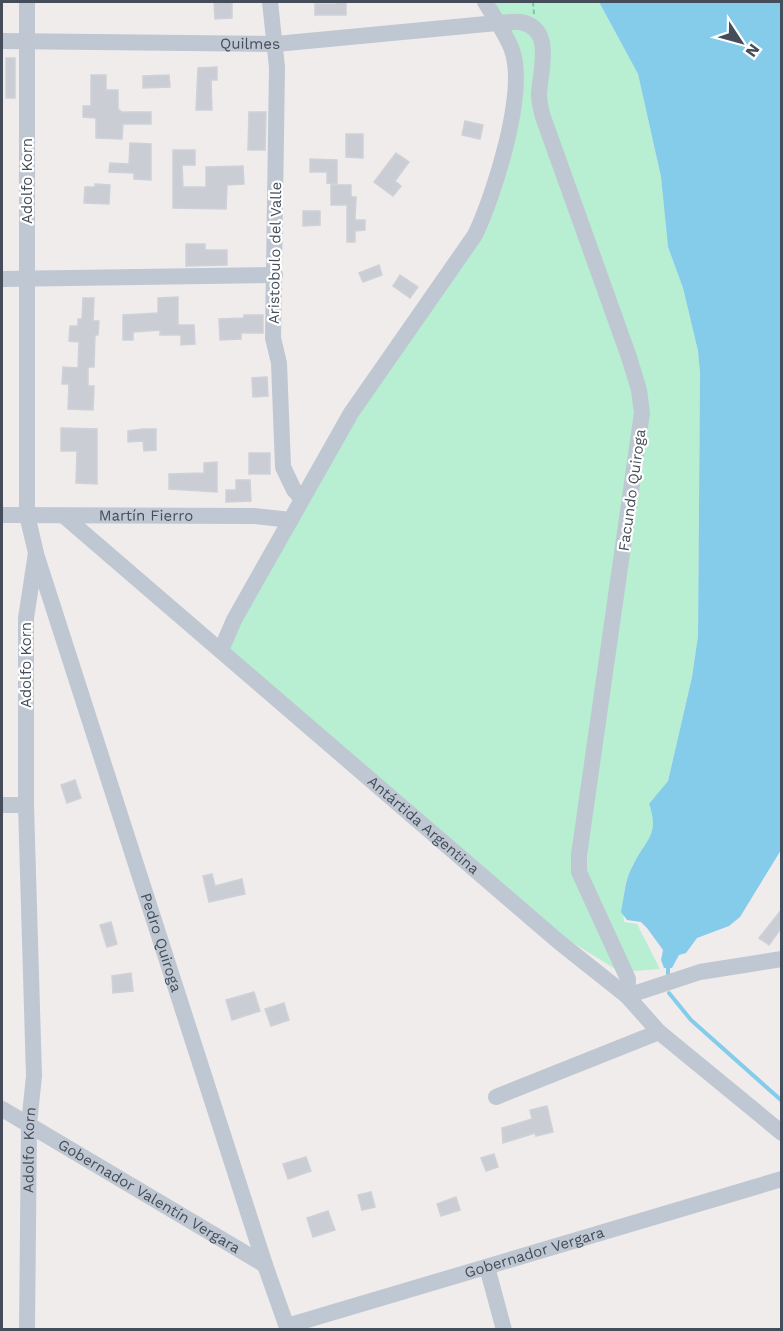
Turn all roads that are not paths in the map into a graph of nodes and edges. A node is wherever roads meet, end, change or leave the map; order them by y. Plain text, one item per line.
1 (27, 2) edge
2 (270, 2) edge
3 (485, 2) edge
4 (497, 23) junction
5 (2, 41) edge
6 (28, 42) junction
7 (276, 44) junction
8 (275, 274) junction
9 (2, 279) edge
10 (27, 279) junction
11 (302, 499) junction
12 (2, 515) edge
13 (27, 515) junction
14 (64, 516) junction
15 (291, 520) junction
16 (36, 554) junction
17 (221, 650) junction
18 (2, 805) edge
19 (26, 805) junction
20 (782, 959) edge
21 (627, 996) junction
22 (659, 1032) junction
23 (496, 1097) dead end
24 (2, 1109) edge
25 (29, 1124) junction
26 (782, 1133) edge
27 (782, 1179) edge
28 (265, 1265) junction
29 (488, 1267) junction
30 (288, 1328) edge
31 (27, 1329) edge
32 (504, 1329) edge

1 - 6 street, Adolfo Korn
2 - 7 street, Aristobulo del Valle
3 - 4 street
4 - 7 street, Quilmes
4 - 11 street
4 - 21 street, Facundo Quiroga
5 - 6 street, Quilmes
6 - 7 street, Quilmes
6 - 10 street, Adolfo Korn
7 - 8 street, Aristobulo del Valle
8 - 10 street
8 - 11 street, Aristobulo del Valle
9 - 10 street
10 - 13 street, Adolfo Korn
11 - 15 street
12 - 13 street, Martín Fierro
13 - 14 street, Martín Fierro
13 - 16 street, Adolfo Korn
14 - 15 street, Martín Fierro
14 - 17 street, Antártida Argentina
15 - 17 street
16 - 19 street, Adolfo Korn
16 - 28 street, Pedro Quiroga
17 - 21 street, Antártida Argentina
18 - 19 street
19 - 25 street, Adolfo Korn
20 - 21 street
21 - 22 street, Antártida Argentina
22 - 23 street
22 - 26 street, Antártida Argentina
24 - 25 street, Gobernador Valentín Vergara
25 - 28 street, Gobernador Valentín Vergara
25 - 31 street, Adolfo Korn
27 - 29 street, Gobernador Vergara
28 - 30 street, Pedro Quiroga
29 - 30 street, Gobernador Vergara
29 - 32 street

